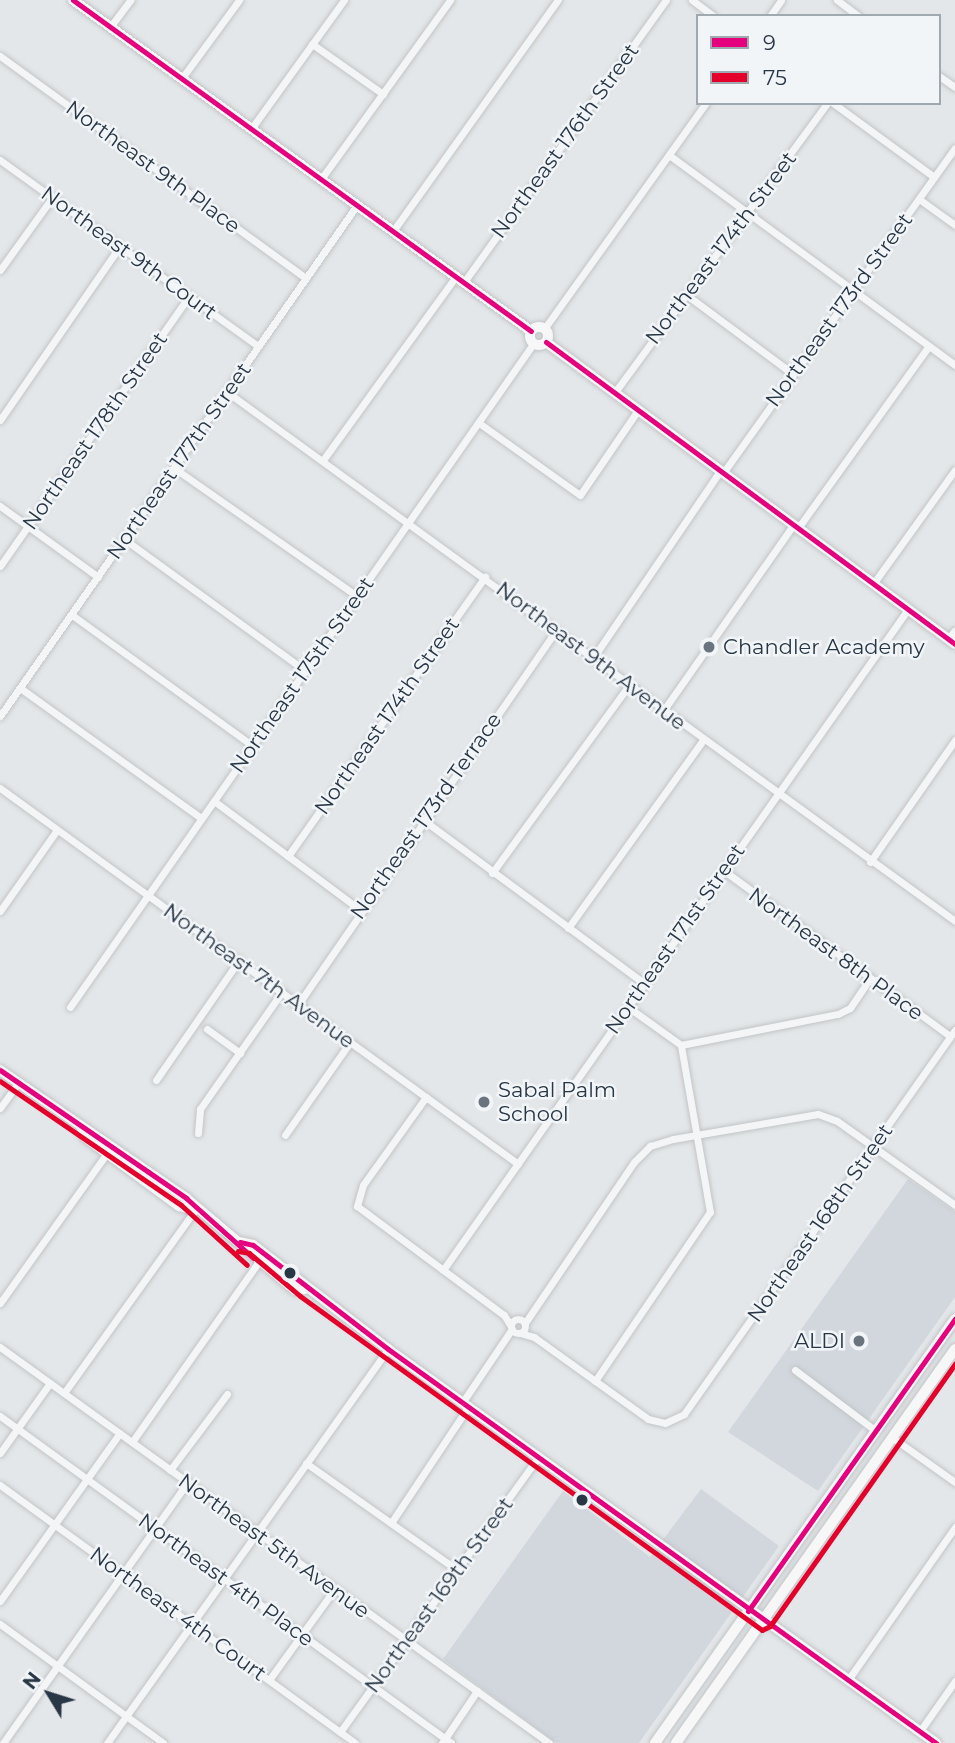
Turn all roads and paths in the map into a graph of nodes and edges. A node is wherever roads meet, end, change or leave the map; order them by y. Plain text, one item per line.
1 (73, 0) edge
2 (130, 0) edge
3 (239, 0) edge
4 (344, 0) edge
5 (450, 0) edge
6 (558, 0) edge
7 (666, 0) edge
8 (692, 0) edge
9 (836, 0) edge
10 (710, 14) edge
11 (855, 14) edge
12 (110, 27) junction
13 (312, 44) junction
14 (0, 56) edge
15 (182, 78) junction
16 (383, 94) junction
17 (705, 105) edge
18 (826, 105) edge
19 (836, 105) edge
20 (251, 129) junction
21 (955, 148) edge
22 (669, 155) junction
23 (0, 160) edge
24 (934, 177) junction
25 (321, 179) junction
26 (52, 198) junction
27 (919, 199) junction
28 (357, 205) junction
29 (749, 214) junction
30 (955, 225) edge
31 (393, 230) junction
32 (120, 246) junction
33 (0, 270) edge
34 (306, 278) junction
35 (460, 279) junction
36 (853, 290) junction
37 (189, 296) junction
38 (688, 296) junction
39 (544, 329) junction
40 (531, 331) junction
41 (546, 342) junction
42 (534, 344) junction
43 (258, 346) junction
44 (929, 346) junction
45 (955, 365) edge
46 (793, 374) junction
47 (227, 392) junction
48 (615, 392) junction
49 (638, 410) junction
50 (0, 420) edge
51 (479, 423) junction
52 (323, 460) junction
53 (174, 468) junction
54 (955, 470) edge
55 (722, 472) junction
56 (0, 506) edge
57 (408, 523) junction
58 (29, 525) junction
59 (796, 526) junction
60 (124, 539) junction
61 (0, 566) edge
62 (98, 577) junction
63 (485, 577) junction
64 (873, 584) junction
65 (357, 596) junction
66 (908, 609) junction
67 (72, 615) junction
68 (556, 630) junction
69 (955, 630) edge
70 (952, 642) edge
71 (593, 658) junction
72 (306, 671) junction
73 (629, 685) junction
74 (20, 688) junction
75 (663, 710) junction
76 (0, 716) edge
77 (703, 740) junction
78 (955, 740) edge
79 (253, 746) junction
80 (0, 788) edge
81 (778, 793) junction
82 (214, 801) junction
83 (201, 818) junction
84 (422, 819) junction
85 (57, 830) junction
86 (288, 856) junction
87 (870, 862) junction
88 (723, 870) junction
89 (492, 873) junction
90 (149, 895) junction
91 (360, 910) junction
92 (0, 911) edge
93 (955, 921) edge
94 (568, 928) junction
95 (239, 960) junction
96 (869, 980) junction
97 (644, 983) junction
98 (282, 992) junction
99 (299, 1003) junction
100 (71, 1007) dead end
101 (628, 1007) junction
102 (207, 1028) dead end
103 (953, 1033) edge
104 (350, 1042) junction
105 (681, 1045) junction
106 (240, 1053) junction
107 (0, 1070) edge
108 (156, 1080) dead end
109 (18, 1083) junction
110 (426, 1097) junction
111 (0, 1108) edge
112 (82, 1128) junction
113 (198, 1133) dead end
114 (285, 1135) dead end
115 (695, 1135) junction
116 (875, 1147) junction
117 (107, 1153) junction
118 (518, 1164) junction
119 (955, 1205) edge
120 (195, 1209) junction
121 (240, 1242) junction
122 (258, 1263) junction
123 (443, 1270) junction
124 (305, 1289) junction
125 (0, 1303) edge
126 (955, 1319) edge
127 (518, 1326) junction
128 (0, 1347) edge
129 (388, 1349) junction
130 (955, 1349) edge
131 (795, 1370) dead end
132 (595, 1381) junction
133 (50, 1383) junction
134 (64, 1394) junction
135 (227, 1394) dead end
136 (465, 1405) junction
137 (888, 1414) junction
138 (0, 1416) edge
139 (17, 1429) junction
140 (876, 1431) junction
141 (120, 1433) junction
142 (893, 1438) junction
143 (132, 1442) junction
144 (0, 1453) edge
145 (538, 1457) junction
146 (306, 1463) junction
147 (871, 1469) junction
148 (170, 1470) junction
149 (86, 1479) junction
150 (188, 1482) junction
151 (955, 1482) edge
152 (0, 1485) edge
153 (391, 1523) junction
154 (54, 1524) junction
155 (955, 1527) edge
156 (155, 1529) junction
157 (256, 1532) junction
158 (457, 1570) junction
159 (123, 1574) junction
160 (223, 1578) junction
161 (334, 1590) junction
162 (0, 1601) edge
163 (748, 1611) junction
164 (763, 1621) junction
165 (191, 1623) junction
166 (0, 1624) edge
167 (301, 1635) junction
168 (405, 1641) junction
169 (57, 1666) junction
170 (269, 1680) junction
171 (848, 1680) junction
172 (955, 1681) edge
173 (373, 1685) junction
174 (477, 1691) junction
175 (126, 1716) junction
176 (920, 1731) junction
177 (340, 1732) junction
178 (446, 1742) edge
179 (3, 1743) edge
180 (107, 1743) edge
181 (163, 1743) edge
182 (355, 1743) edge
183 (549, 1743) edge
184 (655, 1743) edge
185 (676, 1743) edge
186 (936, 1743) edge

1 - 12 main road
2 - 12 street
3 - 15 street
4 - 13 street
5 - 16 street
6 - 31 street
7 - 35 street, Northeast 176th Street
8 - 10 street
9 - 11 street
12 - 15 main road
13 - 16 street
13 - 20 street
14 - 34 street, Northeast 9th Place
15 - 20 main road
16 - 25 street
17 - 22 street
18 - 29 street, Northeast 174th Street
19 - 24 street
20 - 25 main road
21 - 24 street, Northeast 173rd Street
22 - 29 street
22 - 39 street
23 - 26 street, Northeast 9th Court
24 - 27 street, Northeast 173rd Street
25 - 28 main road
26 - 32 street, Northeast 9th Court
26 - 33 street
27 - 30 street
27 - 36 street, Northeast 173rd Street
28 - 31 main road
28 - 34 street, Northeast 177th Street
29 - 36 street
29 - 38 street, Northeast 174th Street
31 - 35 main road
32 - 37 street, Northeast 9th Court
32 - 50 street
34 - 43 street, Northeast 177th Street
35 - 40 main road
35 - 52 street, Northeast 176th Street
36 - 44 street
36 - 46 street, Northeast 173rd Street
37 - 43 street, Northeast 9th Court
37 - 58 street, Northeast 178th Street
38 - 46 street
38 - 48 street, Northeast 174th Street
39 - 40 main road
39 - 41 main road
40 - 42 main road
41 - 42 main road
41 - 48 main road
42 - 51 street, Northeast 175th Street
43 - 47 street, Northeast 177th Street
44 - 45 street
44 - 59 street
46 - 55 street, Northeast 173rd Street
47 - 52 street, Northeast 9th Avenue
47 - 53 street, Northeast 177th Street
48 - 49 main road
49 - 51 street
49 - 55 main road
51 - 57 street, Northeast 175th Street
52 - 57 street, Northeast 9th Avenue
53 - 60 street, Northeast 177th Street
53 - 65 street
54 - 64 street
55 - 59 main road
55 - 71 street, Northeast 173rd Street
56 - 58 street
57 - 63 street, Northeast 9th Avenue
57 - 65 street, Northeast 175th Street
58 - 61 street, Northeast 178th Street
58 - 62 street
59 - 64 main road
59 - 75 street
60 - 62 street, Northeast 177th Street
60 - 72 street
62 - 67 street, Northeast 177th Street
63 - 68 street, Northeast 9th Avenue
63 - 86 street, Northeast 174th Street
64 - 66 main road
65 - 72 street, Northeast 175th Street
66 - 70 main road
66 - 81 street, Northeast 171st Street
67 - 74 street, Northeast 177th Street
67 - 79 street
68 - 71 street, Northeast 9th Avenue
68 - 84 street, Northeast 173rd Terrace
69 - 70 street
71 - 73 street, Northeast 9th Avenue
72 - 79 street, Northeast 175th Street
73 - 75 street, Northeast 9th Avenue
73 - 89 street
74 - 76 street, Northeast 177th Street
74 - 83 street
75 - 77 street, Northeast 9th Avenue
77 - 81 street, Northeast 9th Avenue
77 - 94 street
78 - 87 street
79 - 82 street, Northeast 175th Street
80 - 85 street, Northeast 7th Avenue
81 - 87 street, Northeast 9th Avenue
81 - 88 street, Northeast 171st Street
82 - 83 street, Northeast 175th Street
82 - 86 street
83 - 90 street, Northeast 175th Street
84 - 89 street
84 - 91 street, Northeast 173rd Terrace
85 - 90 street, Northeast 7th Avenue
85 - 92 street
86 - 91 street
87 - 93 street, Northeast 9th Avenue
88 - 96 street, Northeast 8th Place
88 - 97 street, Northeast 171st Street
89 - 94 street
90 - 95 street, Northeast 7th Avenue
90 - 100 street, Northeast 175th Street
91 - 99 street, Northeast 173rd Terrace
94 - 97 street
95 - 98 street, Northeast 7th Avenue
95 - 108 street
96 - 103 street, Northeast 8th Place
96 - 105 street
97 - 101 street, Northeast 171st Street
98 - 99 street, Northeast 7th Avenue
98 - 106 street
99 - 104 street, Northeast 7th Avenue
101 - 105 street
101 - 118 street, Northeast 171st Street
102 - 106 street
103 - 116 street, Northeast 168th Street
104 - 110 street, Northeast 7th Avenue
104 - 114 street
105 - 115 street
106 - 113 street
107 - 109 main road
109 - 111 street
109 - 112 main road
110 - 118 street, Northeast 7th Avenue
110 - 123 street
112 - 117 main road
112 - 120 main road
115 - 116 street
115 - 127 street
115 - 132 street
116 - 119 street
116 - 132 street, Northeast 168th Street
117 - 120 main road
117 - 125 street
118 - 123 street, Northeast 171st Street
120 - 121 main road
120 - 134 street
121 - 122 main road
121 - 124 main road
122 - 124 main road
122 - 143 street
123 - 127 street
124 - 129 main road
126 - 137 main road
127 - 132 street
127 - 136 street
128 - 133 street, Northeast 5th Avenue
129 - 136 main road
129 - 146 street
130 - 142 main road
131 - 140 street
133 - 134 street, Northeast 5th Avenue
133 - 139 street
134 - 141 street, Northeast 5th Avenue
135 - 148 street
136 - 145 main road
136 - 153 street
137 - 140 main road
137 - 142 main road
138 - 139 street, Northeast 4th Place
139 - 144 street
139 - 149 street, Northeast 4th Place
140 - 147 main road
140 - 163 main road
141 - 143 street, Northeast 5th Avenue
141 - 149 street
142 - 147 main road
142 - 151 street
143 - 148 street, Northeast 5th Avenue
145 - 158 street, Northeast 169th Street
145 - 163 main road
146 - 153 street
146 - 157 street
147 - 164 main road
148 - 150 street, Northeast 5th Avenue
149 - 154 street
149 - 156 street, Northeast 4th Place
150 - 156 street
150 - 157 street, Northeast 5th Avenue
152 - 154 street, Northeast 4th Court
153 - 158 street
154 - 159 street, Northeast 4th Court
154 - 162 street
155 - 171 street
156 - 159 street
156 - 160 street, Northeast 4th Place
157 - 160 street
157 - 161 street, Northeast 5th Avenue
158 - 168 street, Northeast 169th Street
159 - 165 street, Northeast 4th Court
159 - 169 street
160 - 165 street
160 - 167 street, Northeast 4th Place
161 - 167 street
161 - 168 street, Northeast 5th Avenue
163 - 164 main road
163 - 184 main road
164 - 171 main road
164 - 185 main road
165 - 170 street, Northeast 4th Court
165 - 175 street
166 - 169 street
167 - 170 street
167 - 173 street, Northeast 4th Place
168 - 173 street, Northeast 169th Street
168 - 174 street, Northeast 5th Avenue
169 - 175 street
169 - 179 street
170 - 177 street, Northeast 4th Court
171 - 176 main road
172 - 176 street
173 - 177 street, Northeast 169th Street
173 - 178 street, Northeast 4th Place
174 - 178 street
174 - 183 street, Northeast 5th Avenue
175 - 180 street
175 - 181 street
176 - 186 main road
177 - 182 street, Northeast 4th Court

